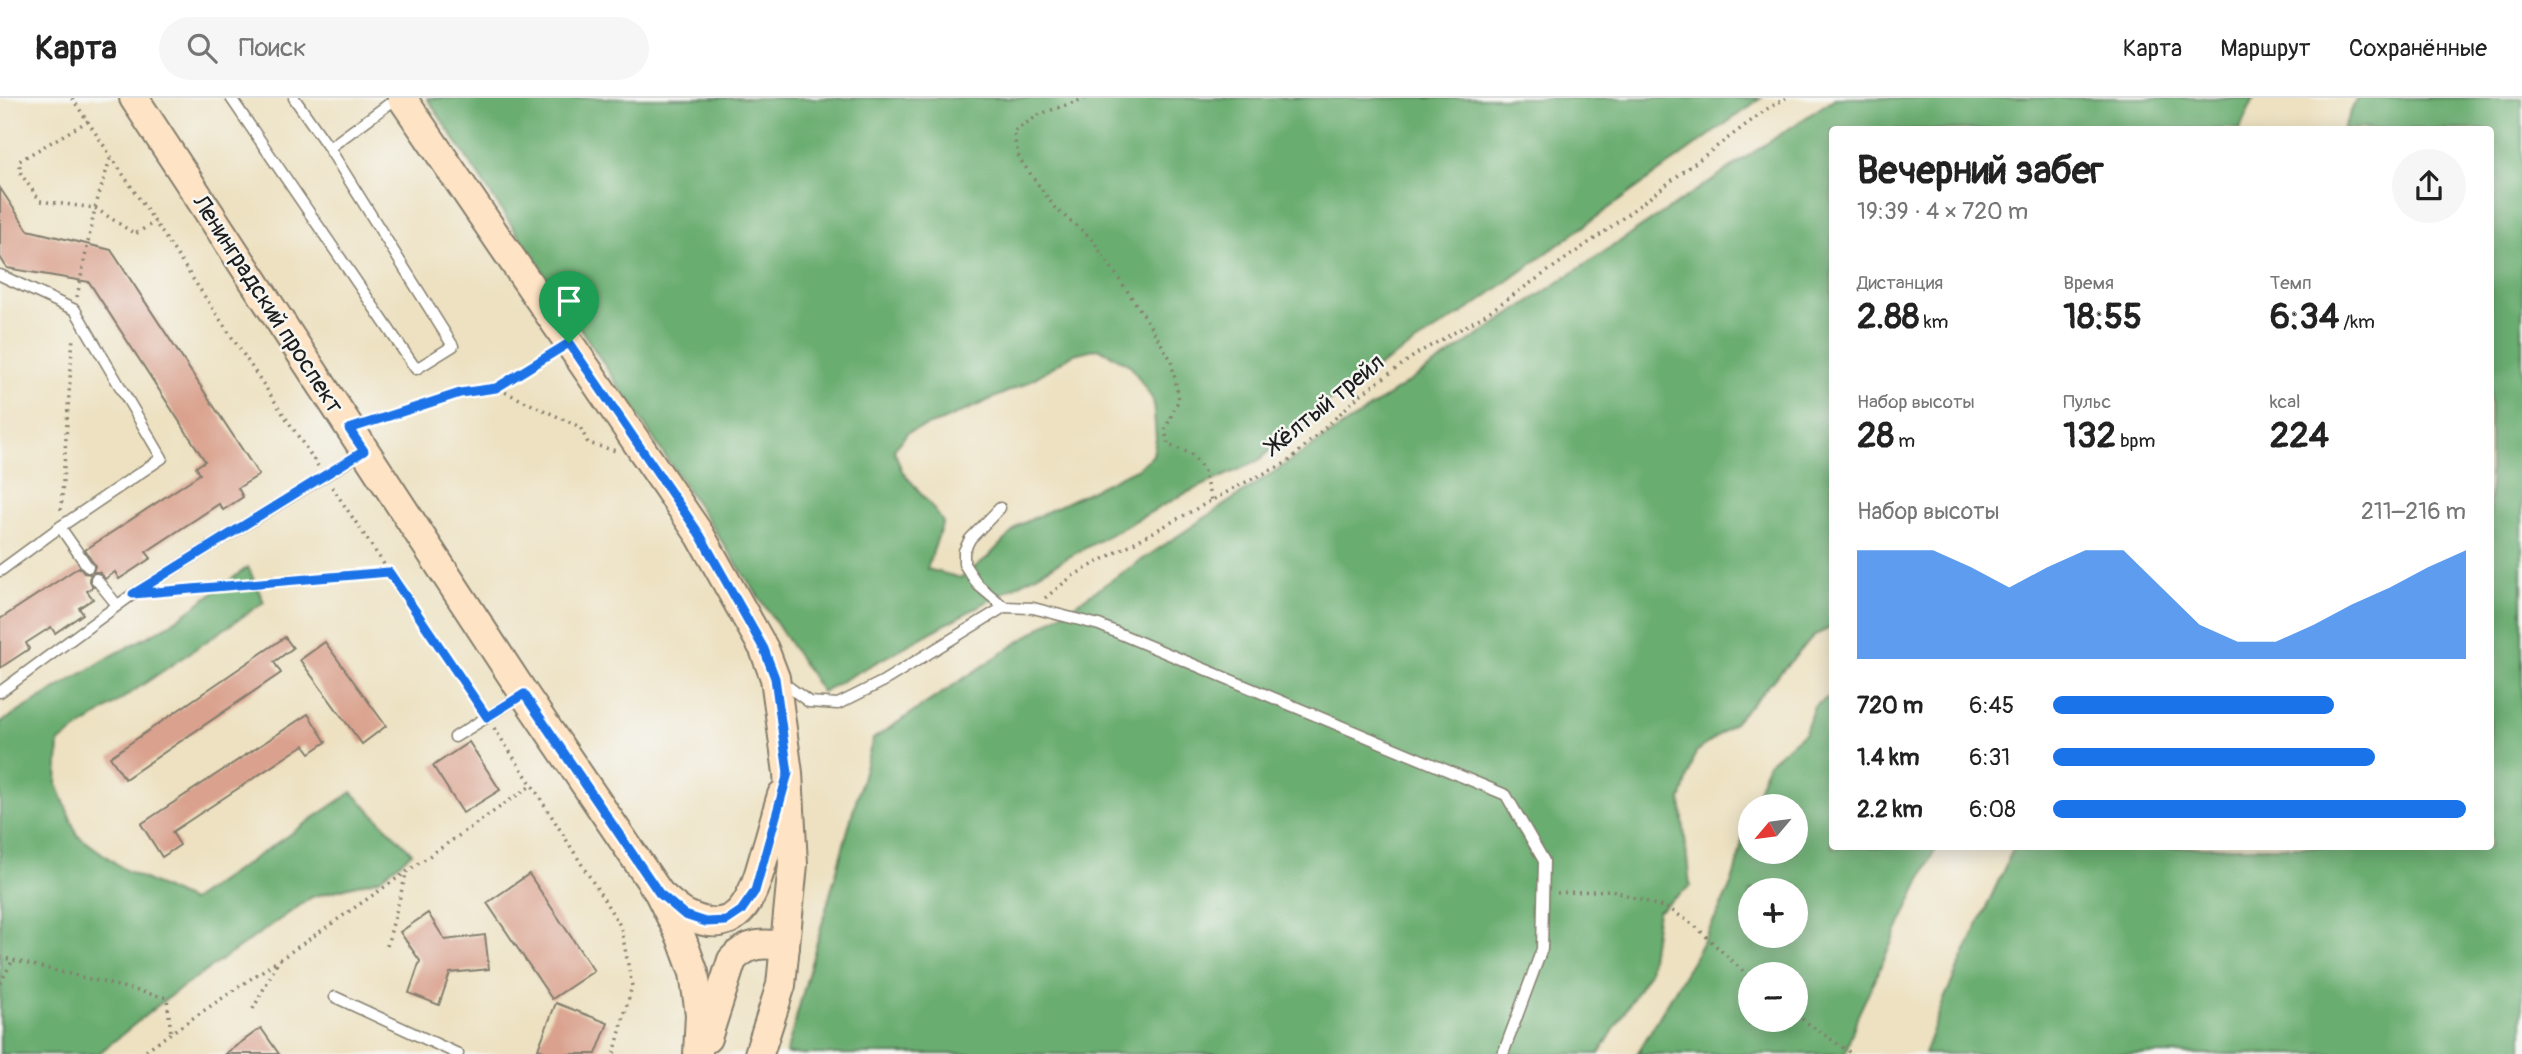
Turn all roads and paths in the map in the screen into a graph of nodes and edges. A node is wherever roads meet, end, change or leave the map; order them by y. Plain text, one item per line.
1 (72, 98) edge
2 (134, 98) edge
3 (231, 98) edge
4 (295, 98) edge
5 (397, 98) edge
6 (402, 98) edge
7 (1086, 98) edge
8 (1786, 98) edge
9 (88, 121) junction
10 (329, 148) junction
11 (111, 156) junction
12 (0, 275) edge
13 (569, 343) junction
14 (496, 388) junction
15 (357, 440) junction
16 (642, 450) junction
17 (325, 476) junction
18 (1211, 500) junction
19 (1000, 508) dead end
20 (60, 527) junction
21 (88, 567) dead end
22 (0, 571) edge
23 (389, 572) junction
24 (96, 579) dead end
25 (133, 594) junction
26 (117, 605) junction
27 (1004, 607) junction
28 (1033, 608) junction
29 (775, 678) junction
30 (0, 692) edge
31 (524, 694) junction
32 (487, 717) junction
33 (456, 737) dead end
34 (788, 773) junction
35 (532, 785) junction
36 (406, 872) junction
37 (659, 893) junction
38 (1543, 894) junction
39 (387, 946) dead end
40 (785, 947) junction
41 (0, 957) edge
42 (13, 960) junction
43 (279, 960) junction
44 (1738, 967) edge
45 (0, 983) edge
46 (335, 997) dead end
47 (253, 1009) dead end
48 (1808, 1023) edge
49 (172, 1033) junction
50 (140, 1054) edge
51 (458, 1054) edge
52 (614, 1054) edge
53 (700, 1054) edge
54 (759, 1054) edge
55 (1503, 1054) edge
56 (1852, 1054) edge

1 - 9 path
2 - 15 main road, Ленинградский проспект
3 - 10 lane
4 - 10 lane
5 - 10 lane
6 - 13 main road
7 - 18 path
8 - 18 path, Жёлтый трейл
9 - 11 path
9 - 11 path
11 - 17 path
12 - 20 lane
13 - 14 path
13 - 16 main road
14 - 15 path
14 - 16 path
15 - 17 lane
15 - 31 main road, Ленинградский проспект
16 - 29 main road
17 - 23 path
17 - 25 lane
18 - 28 path, Жёлтый трейл
19 - 27 lane
20 - 21 lane
20 - 22 lane
23 - 25 path
23 - 32 path
24 - 26 lane
25 - 26 lane
26 - 30 lane
27 - 28 lane
27 - 29 lane
28 - 38 lane
29 - 34 main road
31 - 32 lane
31 - 37 main road, Ленинградский проспект
32 - 33 lane
32 - 35 path
34 - 37 main road
34 - 40 main road
35 - 36 path
35 - 52 path
36 - 39 path
36 - 43 path
37 - 53 main road, Ленинградский проспект
38 - 44 path
38 - 55 lane
40 - 53 main road
40 - 54 main road
41 - 42 path
42 - 45 path
42 - 49 path
43 - 47 path
43 - 49 path
46 - 51 lane
48 - 56 path
49 - 50 path

